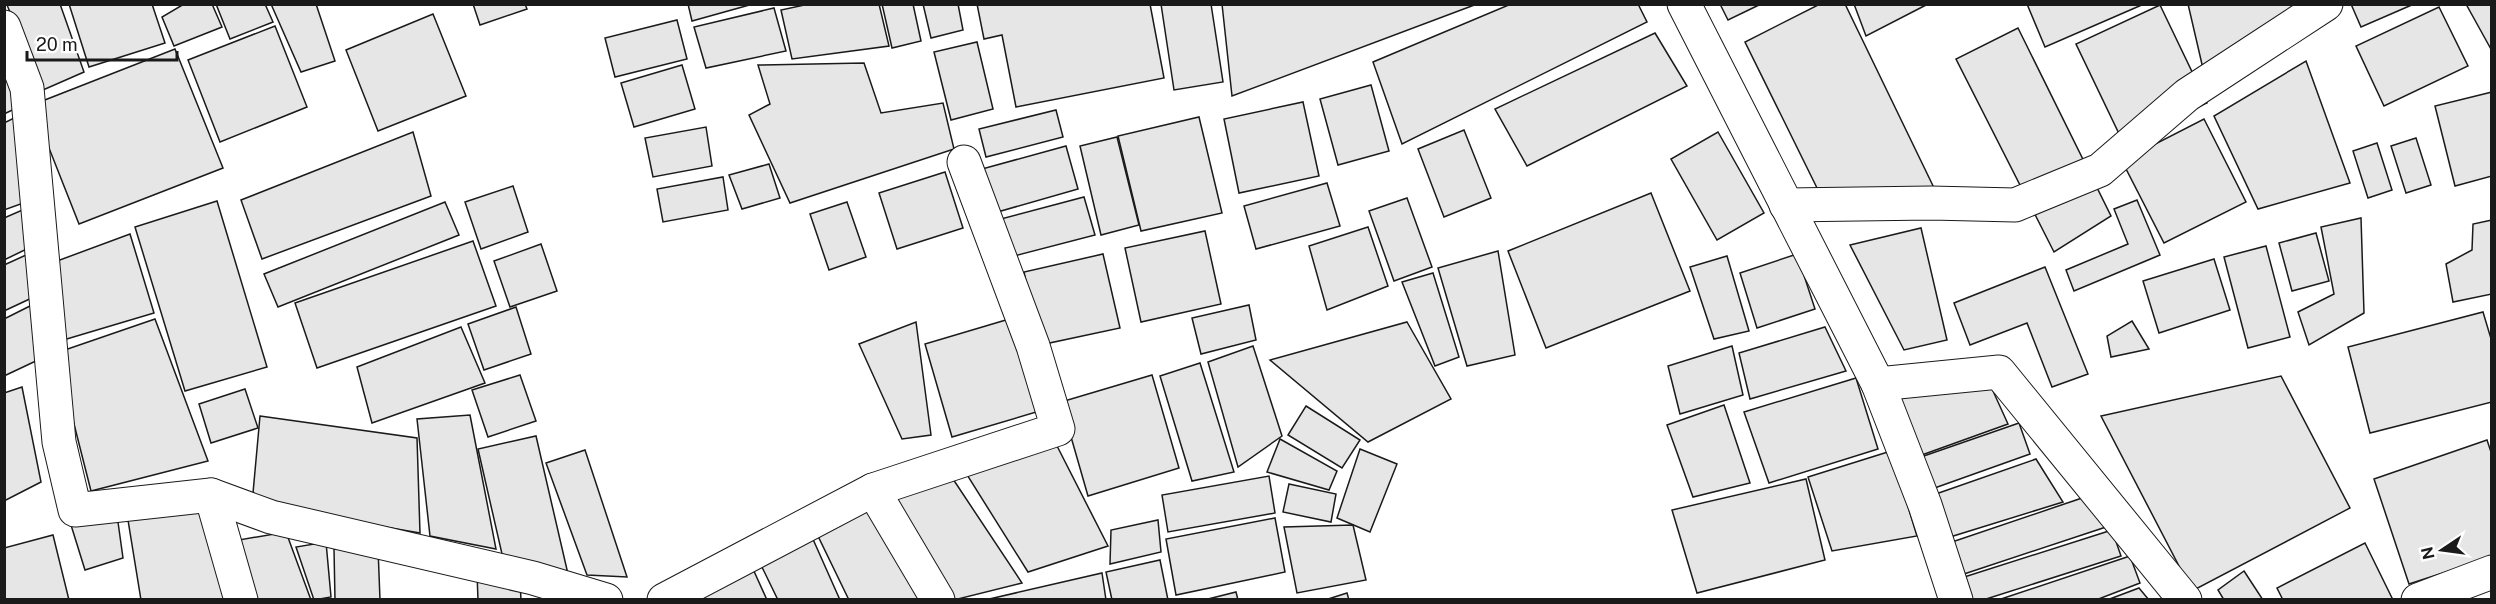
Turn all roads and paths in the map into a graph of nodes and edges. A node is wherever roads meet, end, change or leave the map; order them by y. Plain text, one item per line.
1 (1684, 4) edge
2 (2326, 4) edge
3 (4, 27) edge
4 (964, 162) dead end
5 (1786, 204) junction
6 (1878, 384) junction
7 (873, 490) junction
8 (211, 495) junction
9 (2492, 572) edge
10 (241, 600) edge
11 (606, 600) edge
12 (664, 600) edge
13 (938, 600) edge
14 (1956, 600) edge
15 (2185, 600) edge
16 (2418, 600) edge

1 - 5 street
2 - 5 street
3 - 8 street
4 - 7 street
5 - 6 street
6 - 14 street
6 - 15 street
7 - 12 street
7 - 13 street
8 - 10 street
8 - 11 street
9 - 16 street

